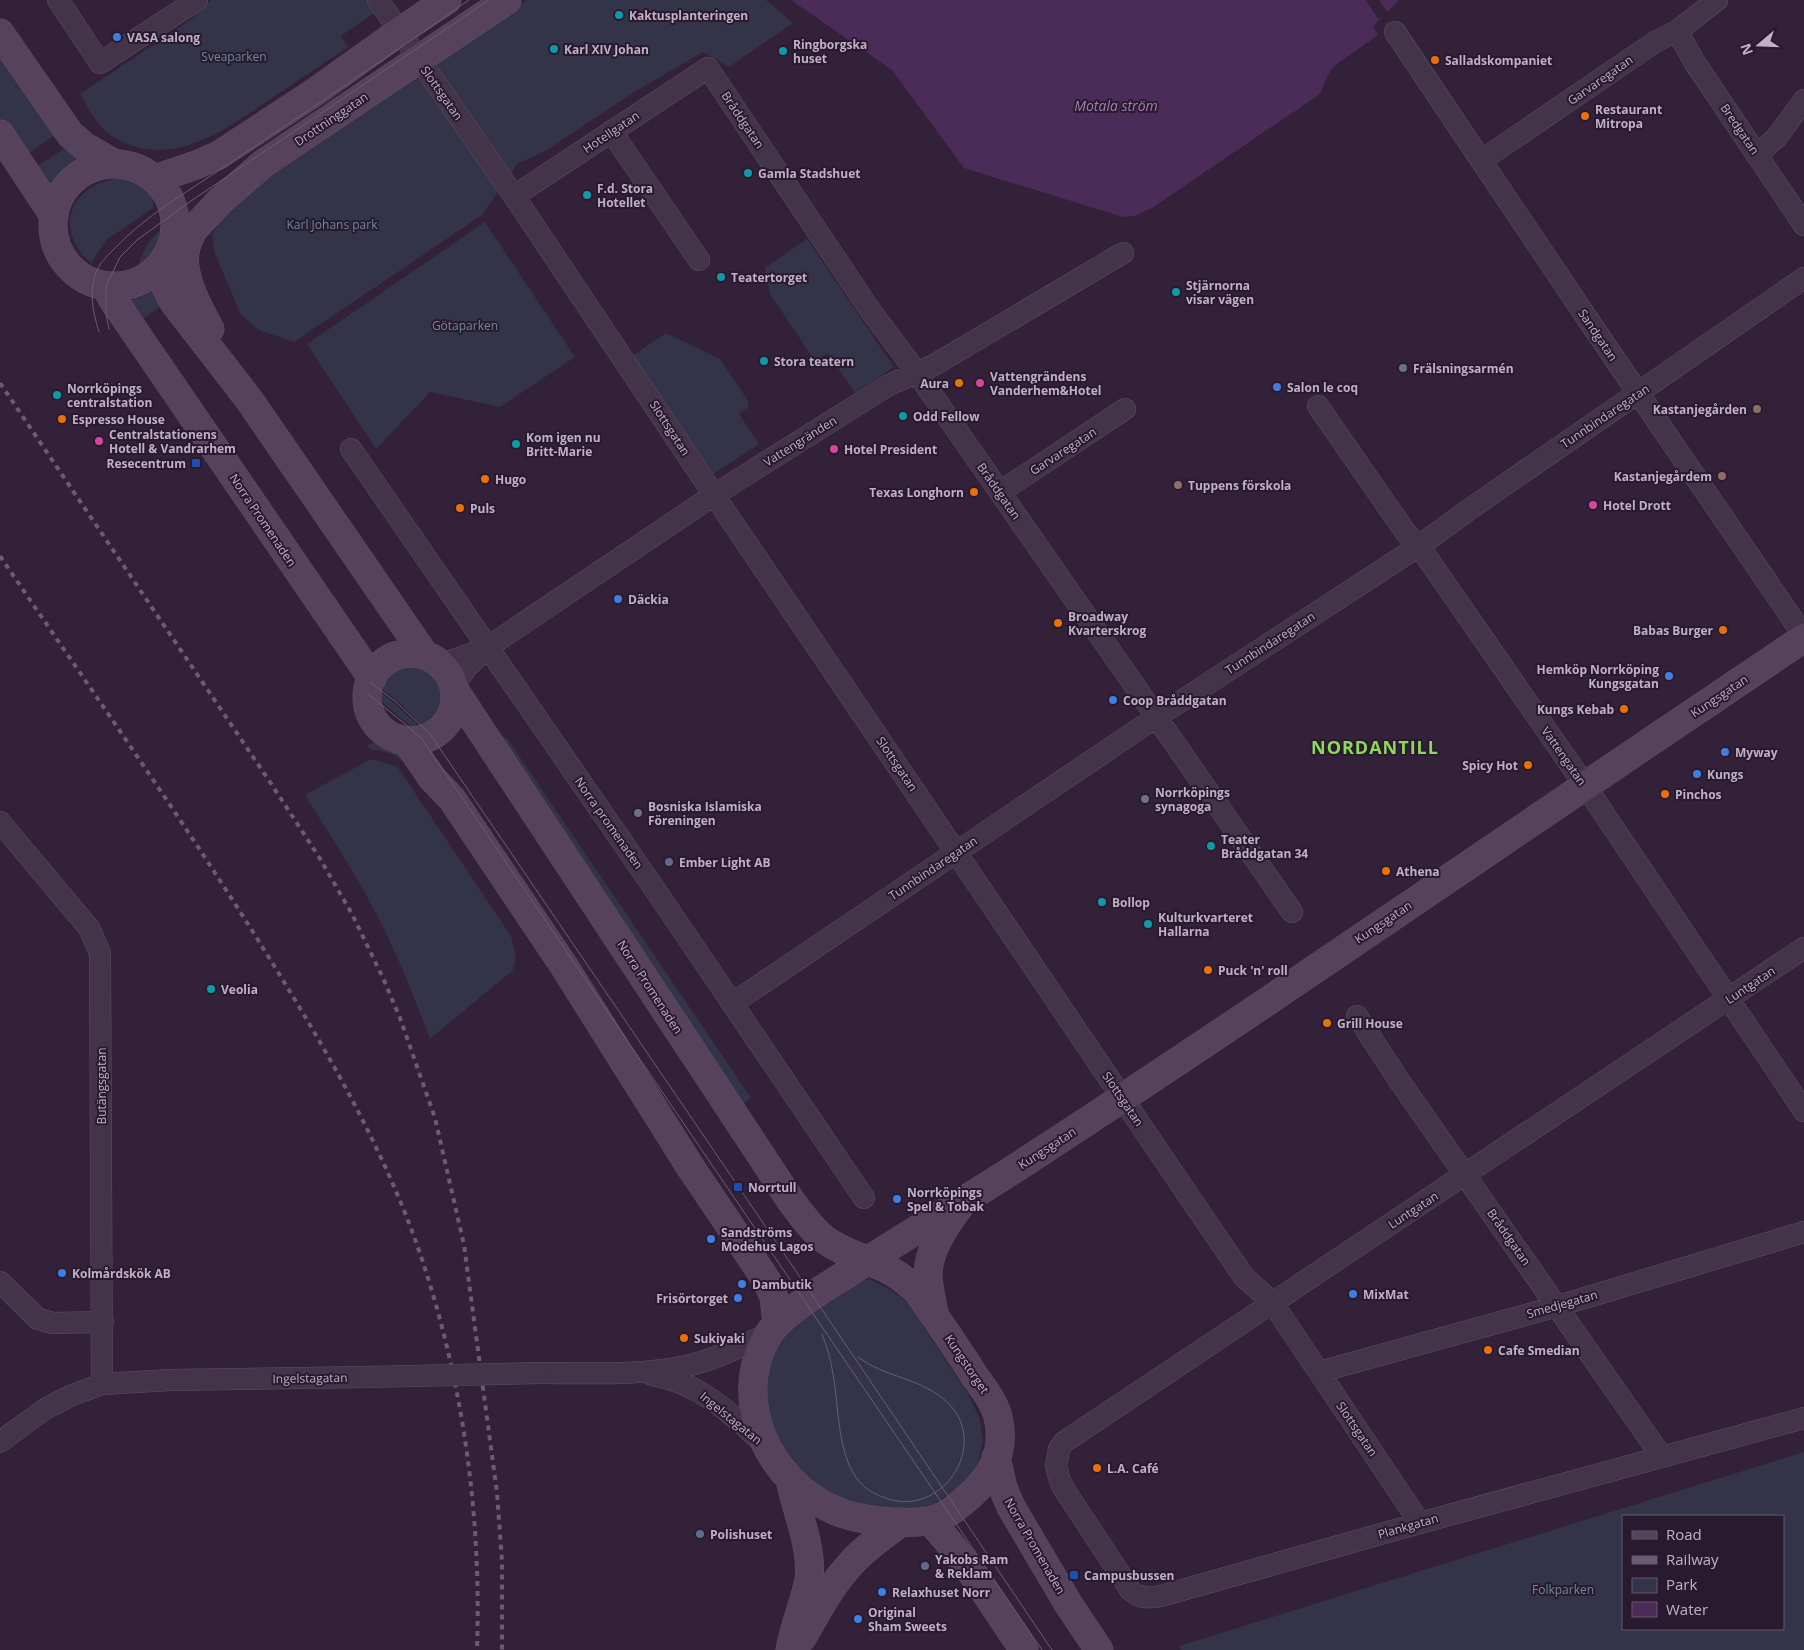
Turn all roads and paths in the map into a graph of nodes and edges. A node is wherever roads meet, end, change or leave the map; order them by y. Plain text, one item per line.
1 (58, 0) edge
2 (197, 0) edge
3 (378, 0) edge
4 (448, 0) edge
5 (507, 0) edge
6 (1717, 0) edge
7 (1677, 31) junction
8 (399, 32) junction
9 (1395, 32) dead end
10 (0, 33) edge
11 (419, 60) junction
12 (708, 68) joint
13 (1804, 100) edge
14 (611, 131) junction
15 (0, 134) edge
16 (1757, 155) junction
17 (1482, 160) junction
18 (115, 164) junction
19 (155, 179) junction
20 (514, 196) junction
21 (54, 216) junction
22 (1804, 225) edge
23 (193, 230) junction
24 (1123, 253) dead end
25 (165, 259) junction
26 (699, 260) dead end
27 (1804, 278) edge
28 (106, 286) junction
29 (917, 373) junction
30 (1638, 393) junction
31 (250, 401) junction
32 (1318, 406) dead end
33 (1126, 409) dead end
34 (351, 450) dead end
35 (1000, 492) junction
36 (714, 495) junction
37 (1419, 546) junction
38 (1804, 637) edge
39 (488, 647) junction
40 (431, 658) junction
41 (372, 678) junction
42 (454, 688) junction
43 (1156, 717) junction
44 (406, 740) junction
45 (1586, 786) junction
46 (0, 822) edge
47 (956, 852) junction
48 (1292, 912) dead end
49 (1804, 948) edge
50 (1728, 1000) junction
51 (733, 1003) junction
52 (1357, 1016) dead end
53 (1123, 1099) junction
54 (1804, 1111) edge
55 (1465, 1176) junction
56 (864, 1198) dead end
57 (961, 1204) junction
58 (1804, 1232) edge
59 (867, 1261) junction
60 (0, 1282) edge
61 (1272, 1302) junction
62 (1558, 1306) junction
63 (934, 1316) junction
64 (103, 1322) junction
65 (773, 1329) junction
66 (637, 1372) junction
67 (1320, 1372) junction
68 (102, 1384) junction
69 (1804, 1418) edge
70 (0, 1442) edge
71 (768, 1448) junction
72 (1662, 1457) junction
73 (991, 1469) junction
74 (790, 1480) junction
75 (1064, 1489) joint
76 (930, 1521) junction
77 (901, 1522) junction
78 (1420, 1523) junction
79 (790, 1650) edge
80 (794, 1650) edge
81 (1024, 1650) edge
82 (1099, 1650) edge

1 - 2 street
3 - 8 street, Slottsgatan
4 - 8 main road
5 - 11 main road, Drottninggatan
6 - 7 street, Garvaregatan
7 - 16 street, Bredgatan
7 - 17 street, Garvaregatan
8 - 11 street, Slottsgatan
8 - 19 main road
9 - 17 street, Sandgatan
10 - 18 main road
11 - 20 street, Slottsgatan
11 - 23 main road, Drottninggatan
12 - 14 street, Hotellgatan
12 - 29 street, Bråddgatan
13 - 16 street
14 - 20 street, Hotellgatan
14 - 26 street
15 - 21 main road
16 - 22 street, Bredgatan
17 - 30 street, Sandgatan
18 - 19 main road
18 - 21 main road
19 - 25 main road
20 - 36 street, Slottsgatan
21 - 28 main road
23 - 25 main road, Drottninggatan
23 - 31 main road
24 - 29 street, Vattengränden
25 - 28 main road
25 - 31 main road
27 - 30 street, Tunnbindaregatan
28 - 41 main road, Norra Promenaden
29 - 35 street, Bråddgatan
29 - 36 street, Vattengränden
30 - 37 street, Tunnbindaregatan
30 - 38 street, Sandgatan
31 - 40 main road
32 - 37 street, Vattengatan
33 - 35 street, Garvaregatan
34 - 39 street, Norra promenaden
35 - 43 street, Bråddgatan
36 - 39 street, Vattengränden
36 - 47 street, Slottsgatan
37 - 43 street, Tunnbindaregatan
37 - 45 street, Vattengatan
38 - 45 main road, Kungsgatan
39 - 40 street, Vattengränden
39 - 42 street, Vattengränden
39 - 51 street, Norra promenaden
40 - 41 main road
40 - 42 main road
41 - 44 main road
42 - 44 main road
42 - 59 main road, Norra Promenaden
43 - 47 street, Tunnbindaregatan
43 - 48 street, Bråddgatan
44 - 65 main road
45 - 50 street, Vattengatan
45 - 53 main road, Kungsgatan
46 - 64 street, Butängsgatan
47 - 51 street, Tunnbindaregatan
47 - 53 street, Slottsgatan
49 - 50 street, Luntgatan
50 - 54 street, Vattengatan
50 - 55 street, Luntgatan
51 - 56 street, Norra promenaden
52 - 55 street, Bråddgatan
53 - 57 main road, Kungsgatan
53 - 61 street, Slottsgatan
55 - 61 street, Luntgatan
55 - 62 street, Bråddgatan
57 - 59 main road, Kungsgatan
57 - 63 main road, Kungsgatan
58 - 62 street, Smedjegatan
59 - 63 main road, Kungstorget
59 - 65 main road
60 - 64 street
61 - 67 street, Slottsgatan
61 - 75 street, Luntgatan
62 - 67 street, Smedjegatan
62 - 72 street, Bråddgatan
63 - 73 main road, Kungstorget
64 - 68 street, Butängsgatan
65 - 66 street, Ingelstagatan
65 - 71 main road
66 - 68 street, Ingelstagatan, bridge
66 - 71 street, Ingelstagatan
67 - 78 street, Slottsgatan
68 - 70 street, Ingelstagatan
69 - 72 street, Plankgatan
71 - 74 main road
72 - 78 street, Plankgatan
73 - 76 main road
73 - 82 main road, Norra Promenaden
74 - 77 main road
74 - 79 main road
75 - 78 street, Plankgatan
76 - 77 main road
76 - 81 main road
77 - 80 main road

